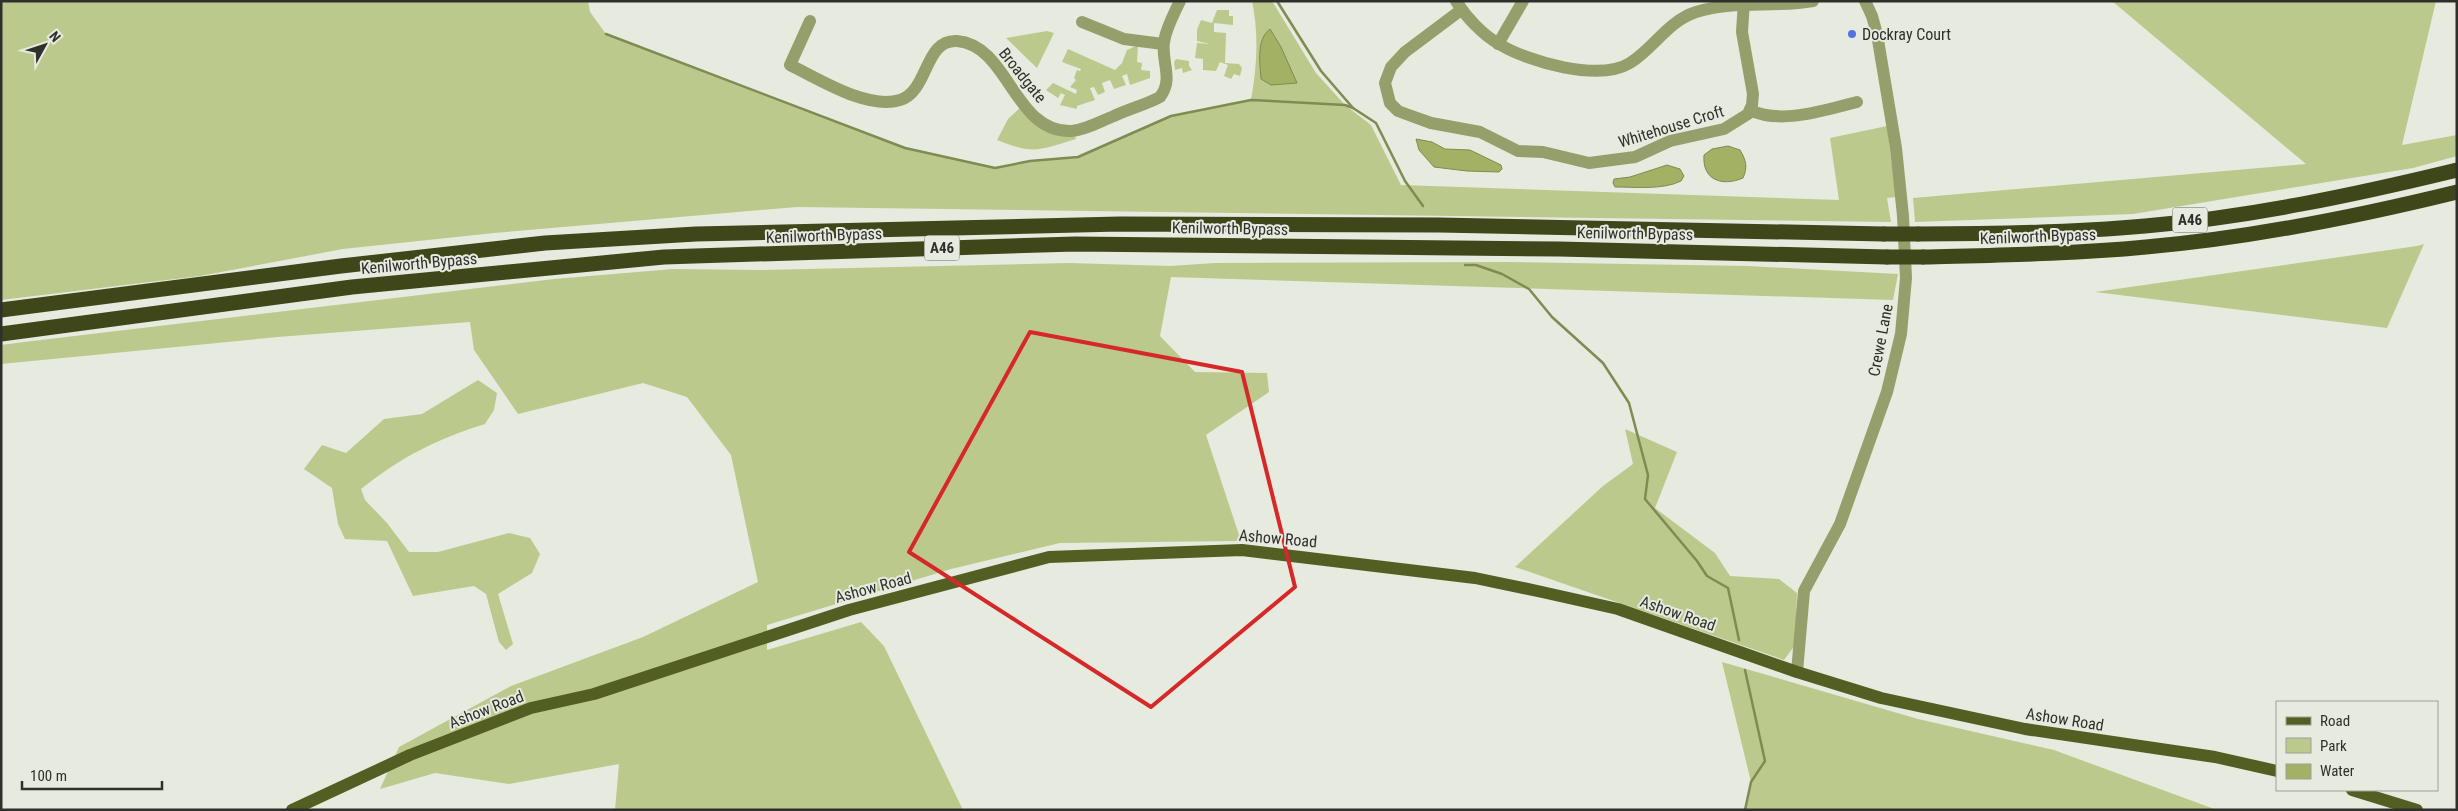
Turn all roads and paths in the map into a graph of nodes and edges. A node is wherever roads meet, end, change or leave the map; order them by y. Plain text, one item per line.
1 (1180, 1) edge
2 (1523, 1) edge
3 (1813, 1) edge
4 (1865, 1) edge
5 (1744, 3) edge
6 (1459, 6) edge
7 (810, 20) dead end
8 (1082, 22) dead end
9 (1163, 44) junction
10 (1498, 44) junction
11 (1857, 102) dead end
12 (1750, 110) junction
13 (2457, 170) edge
14 (2457, 192) edge
15 (1, 310) edge
16 (1, 334) edge
17 (1797, 672) junction
18 (2276, 771) edge
19 (2355, 791) edge
20 (292, 810) edge
21 (2417, 810) edge

1 - 9 street, Broadgate
2 - 10 street
3 - 5 street
4 - 17 street, Crewe Lane
5 - 10 street
5 - 12 street
6 - 10 street
6 - 12 street, Whitehouse Croft
7 - 9 street, Broadgate
8 - 9 street
11 - 12 street
13 - 15 highway, Kenilworth Bypass / A46, bridge
14 - 16 highway, Kenilworth Bypass / A46, bridge
17 - 18 main road, Ashow Road
17 - 20 main road, Ashow Road
19 - 21 main road

